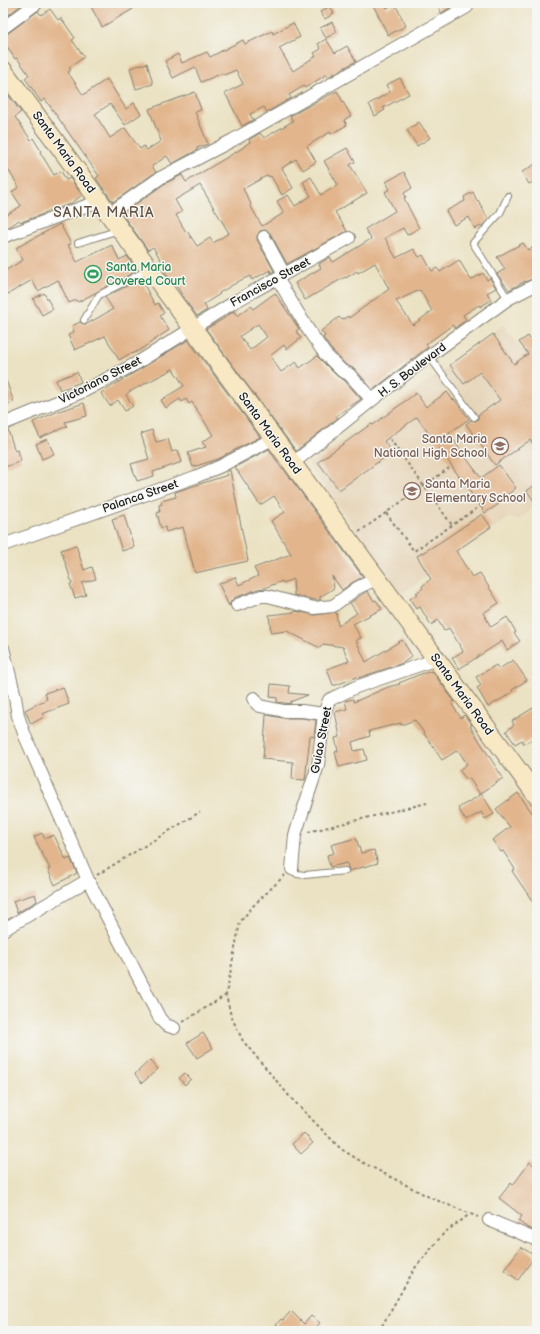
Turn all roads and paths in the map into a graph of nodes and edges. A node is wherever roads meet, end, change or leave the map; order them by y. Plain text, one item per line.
1 (37, 3) edge
2 (464, 3) edge
3 (3, 28) edge
4 (3, 70) edge
5 (508, 196) dead end
6 (104, 207) junction
7 (121, 230) junction
8 (3, 237) edge
9 (264, 237) dead end
10 (349, 238) dead end
11 (78, 243) dead end
12 (150, 269) junction
13 (280, 276) junction
14 (537, 284) edge
15 (508, 299) junction
16 (84, 320) dead end
17 (192, 327) junction
18 (429, 356) junction
19 (372, 400) junction
20 (474, 417) dead end
21 (3, 424) edge
22 (274, 438) junction
23 (390, 439) dead end
24 (293, 464) junction
25 (450, 468) dead end
26 (424, 487) junction
27 (479, 507) dead end
28 (386, 513) junction
29 (452, 525) junction
30 (348, 539) junction
31 (3, 545) edge
32 (378, 578) junction
33 (237, 605) dead end
34 (3, 648) edge
35 (437, 659) junction
36 (8, 690) edge
37 (254, 698) dead end
38 (324, 714) junction
39 (535, 789) edge
40 (427, 803) dead end
41 (200, 812) dead end
42 (295, 835) junction
43 (292, 869) junction
44 (345, 871) dead end
45 (88, 880) junction
46 (3, 930) edge
47 (226, 995) junction
48 (174, 1028) joint
49 (470, 1214) junction
50 (489, 1220) joint
51 (537, 1240) edge
52 (379, 1331) edge

1 - 3 street
2 - 6 street
4 - 6 main road, Santa Maria Road
5 - 15 lane
6 - 7 main road, Santa Maria Road
6 - 8 street
7 - 11 lane
7 - 12 main road, Santa Maria Road
9 - 13 street
10 - 13 street, Francisco Street
12 - 16 lane
12 - 17 main road, Santa Maria Road
13 - 17 street, Francisco Street
13 - 19 street
14 - 15 street, H. S. Boulevard
15 - 18 street, H. S. Boulevard
17 - 21 street, Victoriano Street
17 - 22 main road, Santa Maria Road
18 - 19 street, H. S. Boulevard
18 - 20 lane
19 - 24 street, H. S. Boulevard
22 - 24 main road, Santa Maria Road
22 - 31 street, Palanca Street
23 - 26 path
24 - 30 main road, Santa Maria Road
25 - 26 path
26 - 28 path
26 - 29 path
27 - 29 path
28 - 29 path
28 - 30 path
30 - 32 main road, Santa Maria Road
32 - 33 street
32 - 35 main road, Santa Maria Road
34 - 36 street
35 - 38 street, Guiao Street
35 - 39 main road, Santa Maria Road
36 - 45 street
37 - 38 street
38 - 42 street, Guiao Street
40 - 42 path
41 - 45 path
42 - 43 street, Guiao Street
43 - 44 lane
43 - 47 path
45 - 46 street
45 - 48 street
47 - 48 path
47 - 49 path
49 - 50 path
49 - 52 path
50 - 51 street

